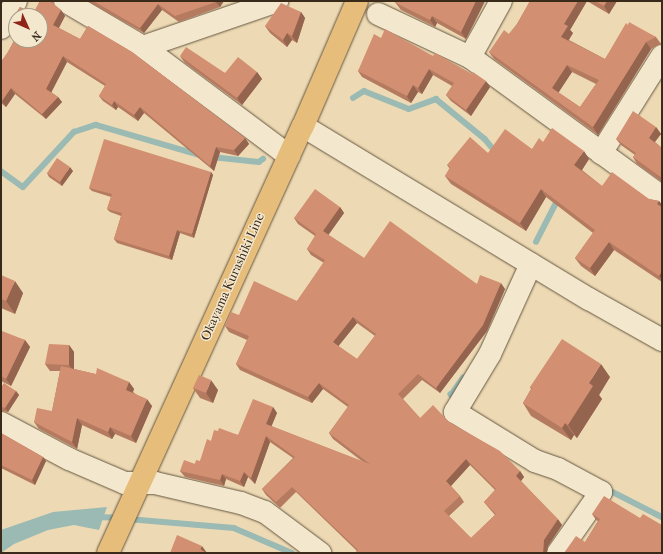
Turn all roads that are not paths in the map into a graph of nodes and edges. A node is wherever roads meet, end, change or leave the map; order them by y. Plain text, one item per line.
1 (16, 1) edge
2 (65, 1) edge
3 (275, 1) edge
4 (357, 1) edge
5 (501, 1) edge
6 (378, 14) dead end
7 (1, 28) edge
8 (143, 47) junction
9 (662, 56) edge
10 (470, 57) junction
11 (303, 126) junction
12 (601, 153) junction
13 (289, 156) junction
14 (662, 197) edge
15 (531, 264) junction
16 (661, 337) edge
17 (1, 423) edge
18 (136, 492) junction
19 (108, 553) edge
20 (320, 553) edge
21 (558, 553) edge

1 - 7 street
2 - 8 street
3 - 8 street
4 - 11 main road, Okayama Kurashiki Line
5 - 10 street
6 - 10 street
8 - 13 street
9 - 12 street
10 - 12 street
11 - 13 main road, Okayama Kurashiki Line
11 - 15 street
12 - 14 street
13 - 18 main road, Okayama Kurashiki Line
15 - 16 street
15 - 21 street
17 - 18 street
18 - 19 main road, Okayama Kurashiki Line
18 - 20 street

